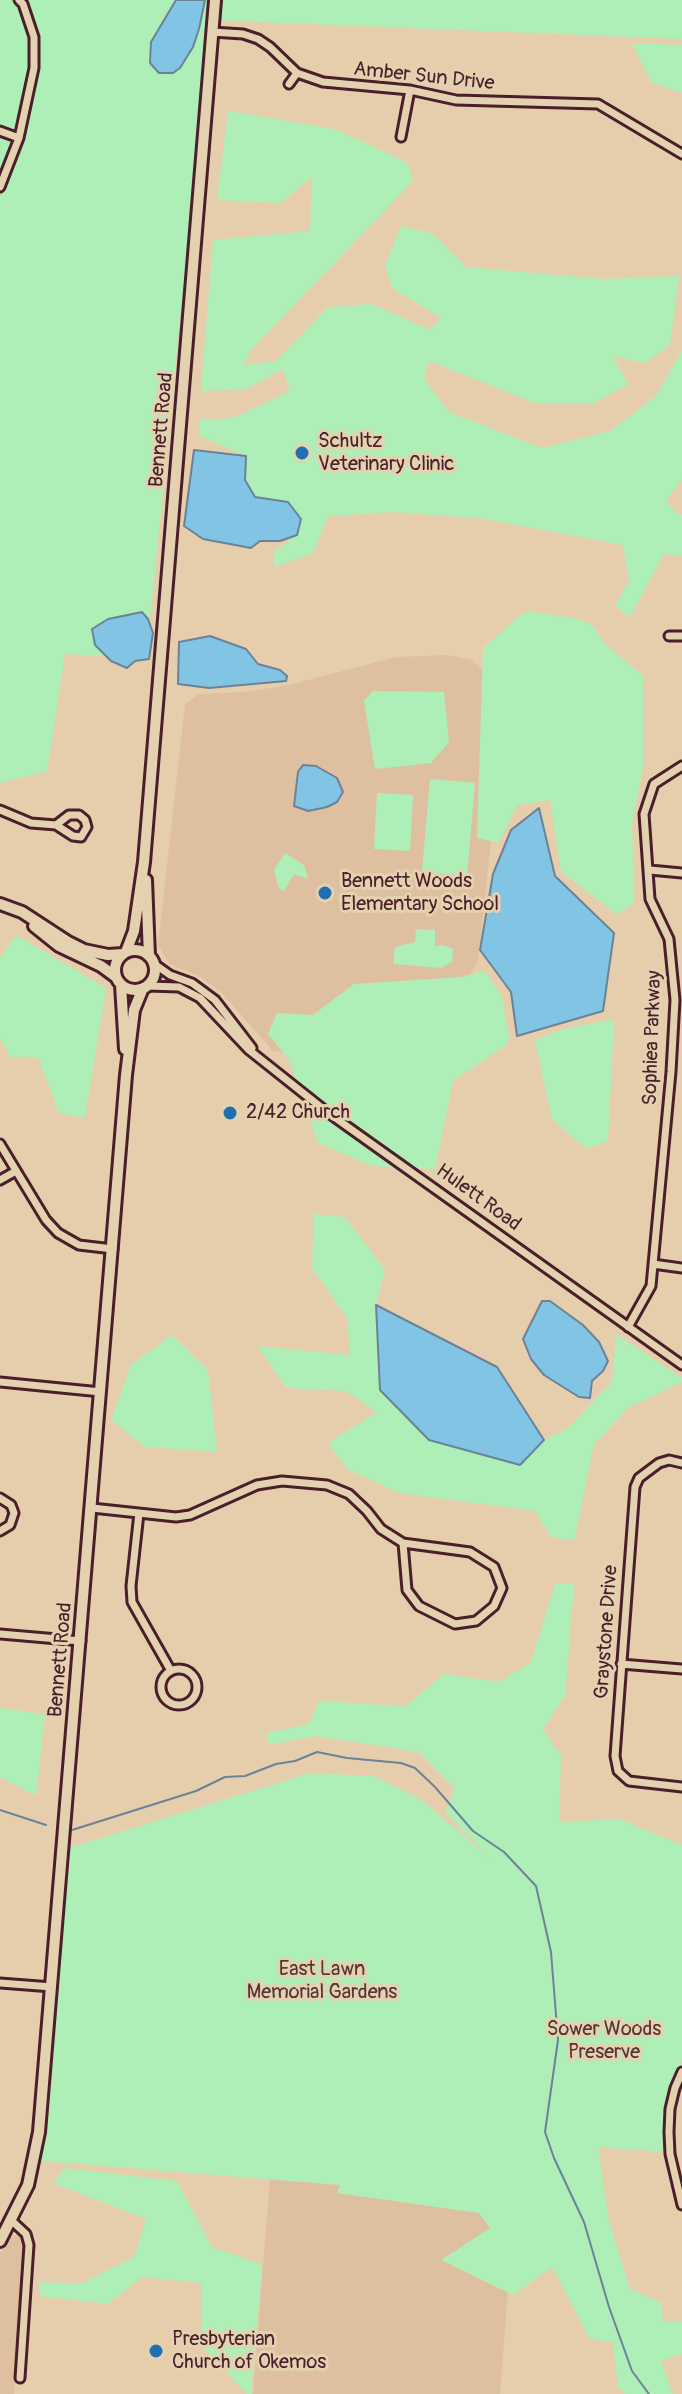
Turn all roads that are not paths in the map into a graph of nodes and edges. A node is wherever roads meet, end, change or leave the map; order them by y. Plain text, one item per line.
1 (19, 0) edge
2 (215, 0) edge
3 (212, 32) junction
4 (297, 73) junction
5 (289, 84) dead end
6 (410, 90) junction
7 (0, 131) edge
8 (401, 137) dead end
9 (19, 138) junction
10 (682, 154) edge
11 (0, 187) edge
12 (669, 636) dead end
13 (682, 636) edge
14 (682, 766) edge
15 (0, 810) edge
16 (56, 825) dead end
17 (144, 862) junction
18 (650, 870) junction
19 (682, 873) edge
20 (3, 905) edge
21 (124, 953) junction
22 (151, 959) junction
23 (119, 981) junction
24 (145, 987) junction
25 (678, 1027) edge
26 (257, 1056) junction
27 (126, 1075) junction
28 (669, 1094) junction
29 (679, 1094) dead end
30 (0, 1144) edge
31 (16, 1171) junction
32 (0, 1180) edge
33 (113, 1249) junction
34 (653, 1264) junction
35 (682, 1268) edge
36 (628, 1327) junction
37 (682, 1365) edge
38 (0, 1382) edge
39 (101, 1392) junction
40 (682, 1463) edge
41 (0, 1498) edge
42 (92, 1508) junction
43 (139, 1513) junction
44 (0, 1531) edge
45 (403, 1543) junction
46 (0, 1634) edge
47 (81, 1641) junction
48 (621, 1664) junction
49 (682, 1669) edge
50 (171, 1671) junction
51 (682, 1787) edge
52 (0, 1983) edge
53 (52, 1987) junction
54 (682, 2072) edge
55 (682, 2205) edge
56 (12, 2221) junction
57 (0, 2241) edge
58 (20, 2378) dead end

1 - 9 street
2 - 3 street, Bennett Road
3 - 4 street, Amber Sun Drive
3 - 17 street, Bennett Road
4 - 5 street
4 - 6 street, Amber Sun Drive
6 - 8 street
6 - 10 street, Amber Sun Drive
7 - 9 street
9 - 11 street
12 - 13 street
14 - 18 street, Sophiea Parkway
15 - 16 street
17 - 21 street, Bennett Road
17 - 22 street, Bennett Road
18 - 19 street
18 - 25 street, Sophiea Parkway
20 - 21 street
20 - 23 street
21 - 22 street
21 - 23 street
22 - 24 street
22 - 26 street, Hulett Road
23 - 24 street
23 - 27 street, Bennett Road
24 - 26 street, Hulett Road
24 - 27 street, Bennett Road
25 - 28 street, Sophiea Parkway
26 - 36 street, Hulett Road
27 - 33 street, Bennett Road
28 - 29 street
28 - 34 street, Sophiea Parkway
30 - 31 street
31 - 32 street
31 - 33 street
33 - 39 street, Bennett Road
34 - 35 street
34 - 36 street, Sophiea Parkway
36 - 37 street, Hulett Road
38 - 39 street
39 - 42 street, Bennett Road
40 - 48 street, Graystone Drive
41 - 44 street
42 - 43 street
42 - 47 street, Bennett Road
43 - 45 street
43 - 50 street
45 - 45 street
46 - 47 street
47 - 53 street, Bennett Road
48 - 49 street
48 - 51 street, Graystone Drive
50 - 50 street
52 - 53 street
53 - 56 street, Bennett Road
54 - 55 street
56 - 57 street, Bennett Road
56 - 58 street

